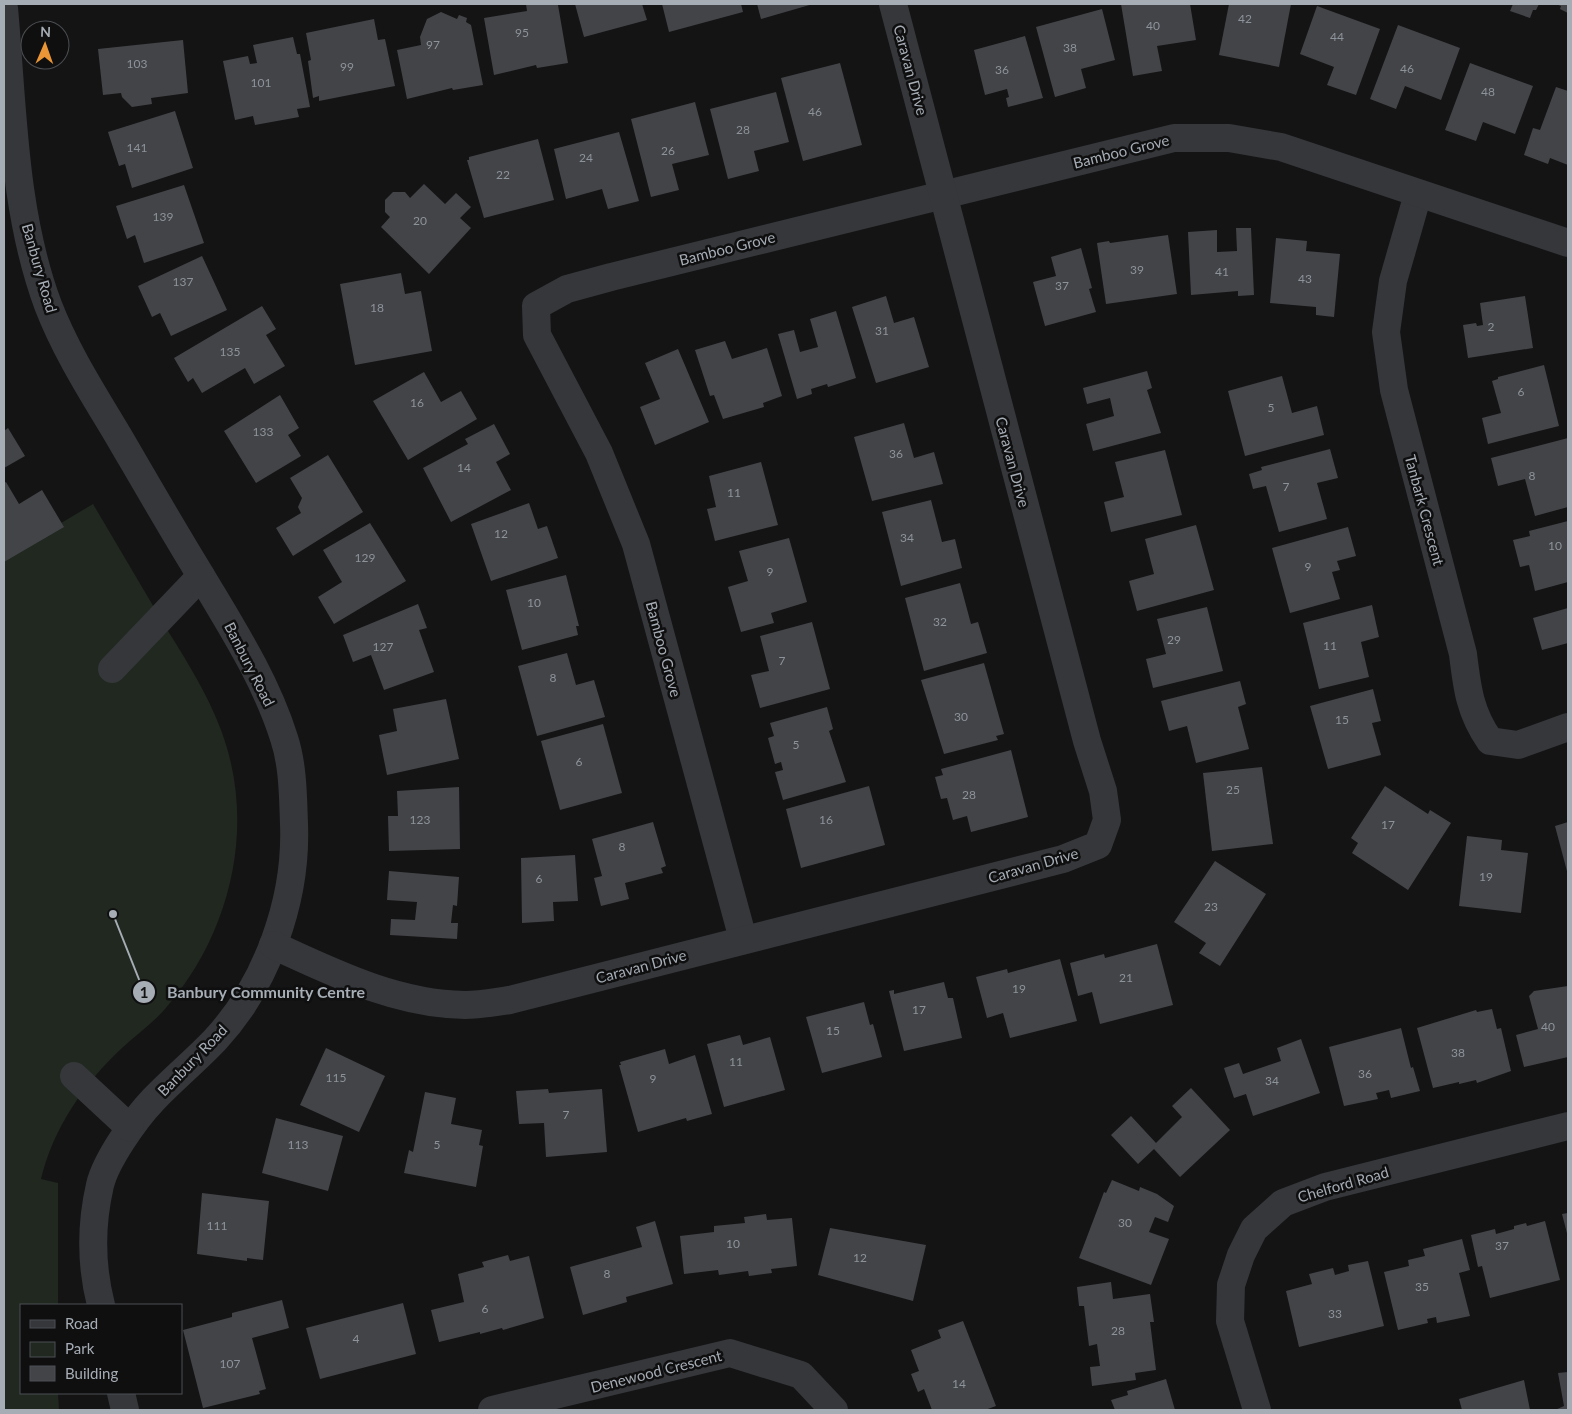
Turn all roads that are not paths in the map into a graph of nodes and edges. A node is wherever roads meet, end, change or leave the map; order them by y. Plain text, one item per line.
1 (894, 4) edge
2 (4, 8) edge
3 (1418, 194) junction
4 (943, 195) junction
5 (1568, 243) edge
6 (201, 576) junction
7 (112, 669) dead end
8 (1568, 727) edge
9 (743, 939) junction
10 (273, 945) junction
11 (74, 1076) dead end
12 (1568, 1126) edge
13 (130, 1128) junction
14 (101, 1304) edge
15 (121, 1394) edge
16 (125, 1410) edge
17 (492, 1410) edge
18 (834, 1410) edge
19 (1257, 1410) edge

1 - 4 street, Caravan Drive
2 - 6 street, Banbury Road
3 - 4 street, Bamboo Grove
3 - 5 street, Bamboo Grove
3 - 8 street, Tanbark Crescent
4 - 9 street, Caravan Drive
4 - 9 street, Bamboo Grove
6 - 7 street
6 - 10 street, Banbury Road
9 - 10 street, Caravan Drive
10 - 13 street, Banbury Road
11 - 13 street
12 - 19 street, Chelford Road
13 - 14 street, Banbury Road
15 - 16 street
17 - 18 street, Denewood Crescent

